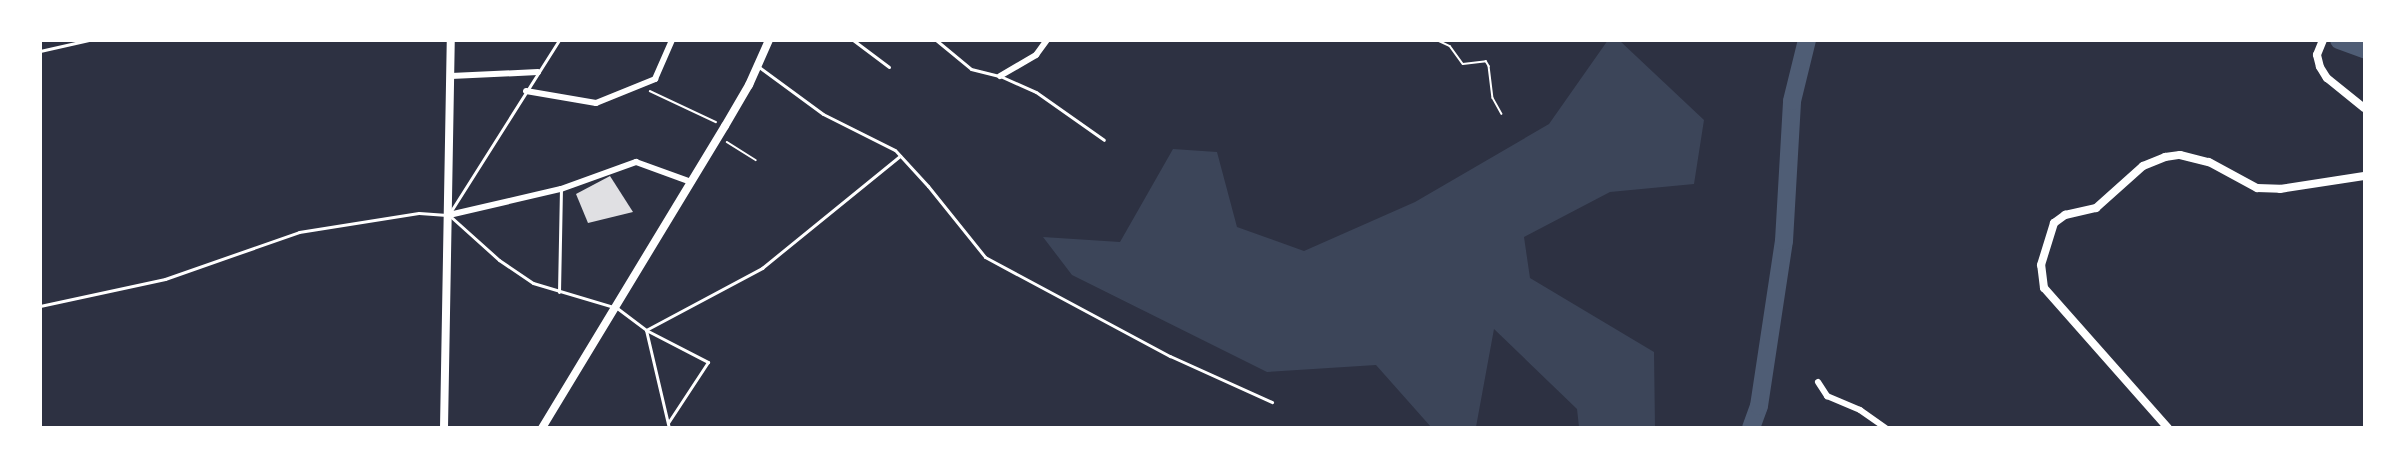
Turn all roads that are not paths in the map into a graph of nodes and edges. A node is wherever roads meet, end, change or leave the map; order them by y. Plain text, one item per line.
1 (89, 40) edge
2 (452, 40) edge
3 (559, 40) edge
4 (672, 40) edge
5 (769, 40) edge
6 (853, 40) edge
7 (936, 40) edge
8 (1047, 40) edge
9 (2323, 40) edge
10 (40, 51) edge
11 (758, 66) junction
12 (889, 67) dead end
13 (538, 72) junction
14 (451, 76) junction
15 (1000, 76) junction
16 (526, 91) junction
17 (2364, 108) edge
18 (1104, 140) dead end
19 (900, 155) junction
20 (2364, 176) edge
21 (692, 182) junction
22 (561, 189) junction
23 (449, 215) junction
24 (559, 292) junction
25 (40, 306) edge
26 (617, 308) junction
27 (646, 330) junction
28 (1818, 382) dead end
29 (1272, 402) dead end
30 (668, 425) edge
31 (444, 428) edge
32 (542, 428) edge
33 (1886, 428) edge
34 (2168, 428) edge

1 - 10 lane
2 - 14 main road
3 - 13 lane
4 - 16 street
5 - 11 street
6 - 12 lane
7 - 15 lane
8 - 15 street
9 - 17 street
11 - 19 lane
11 - 21 street
13 - 14 street
13 - 16 lane
14 - 23 main road
15 - 18 lane
16 - 23 lane
19 - 27 lane
19 - 29 lane
20 - 34 street
21 - 22 street
21 - 26 street
22 - 23 street
22 - 24 lane
23 - 24 lane
23 - 25 lane
23 - 31 main road
24 - 26 lane
26 - 27 lane
26 - 32 street
27 - 30 lane
27 - 30 lane
28 - 33 street

